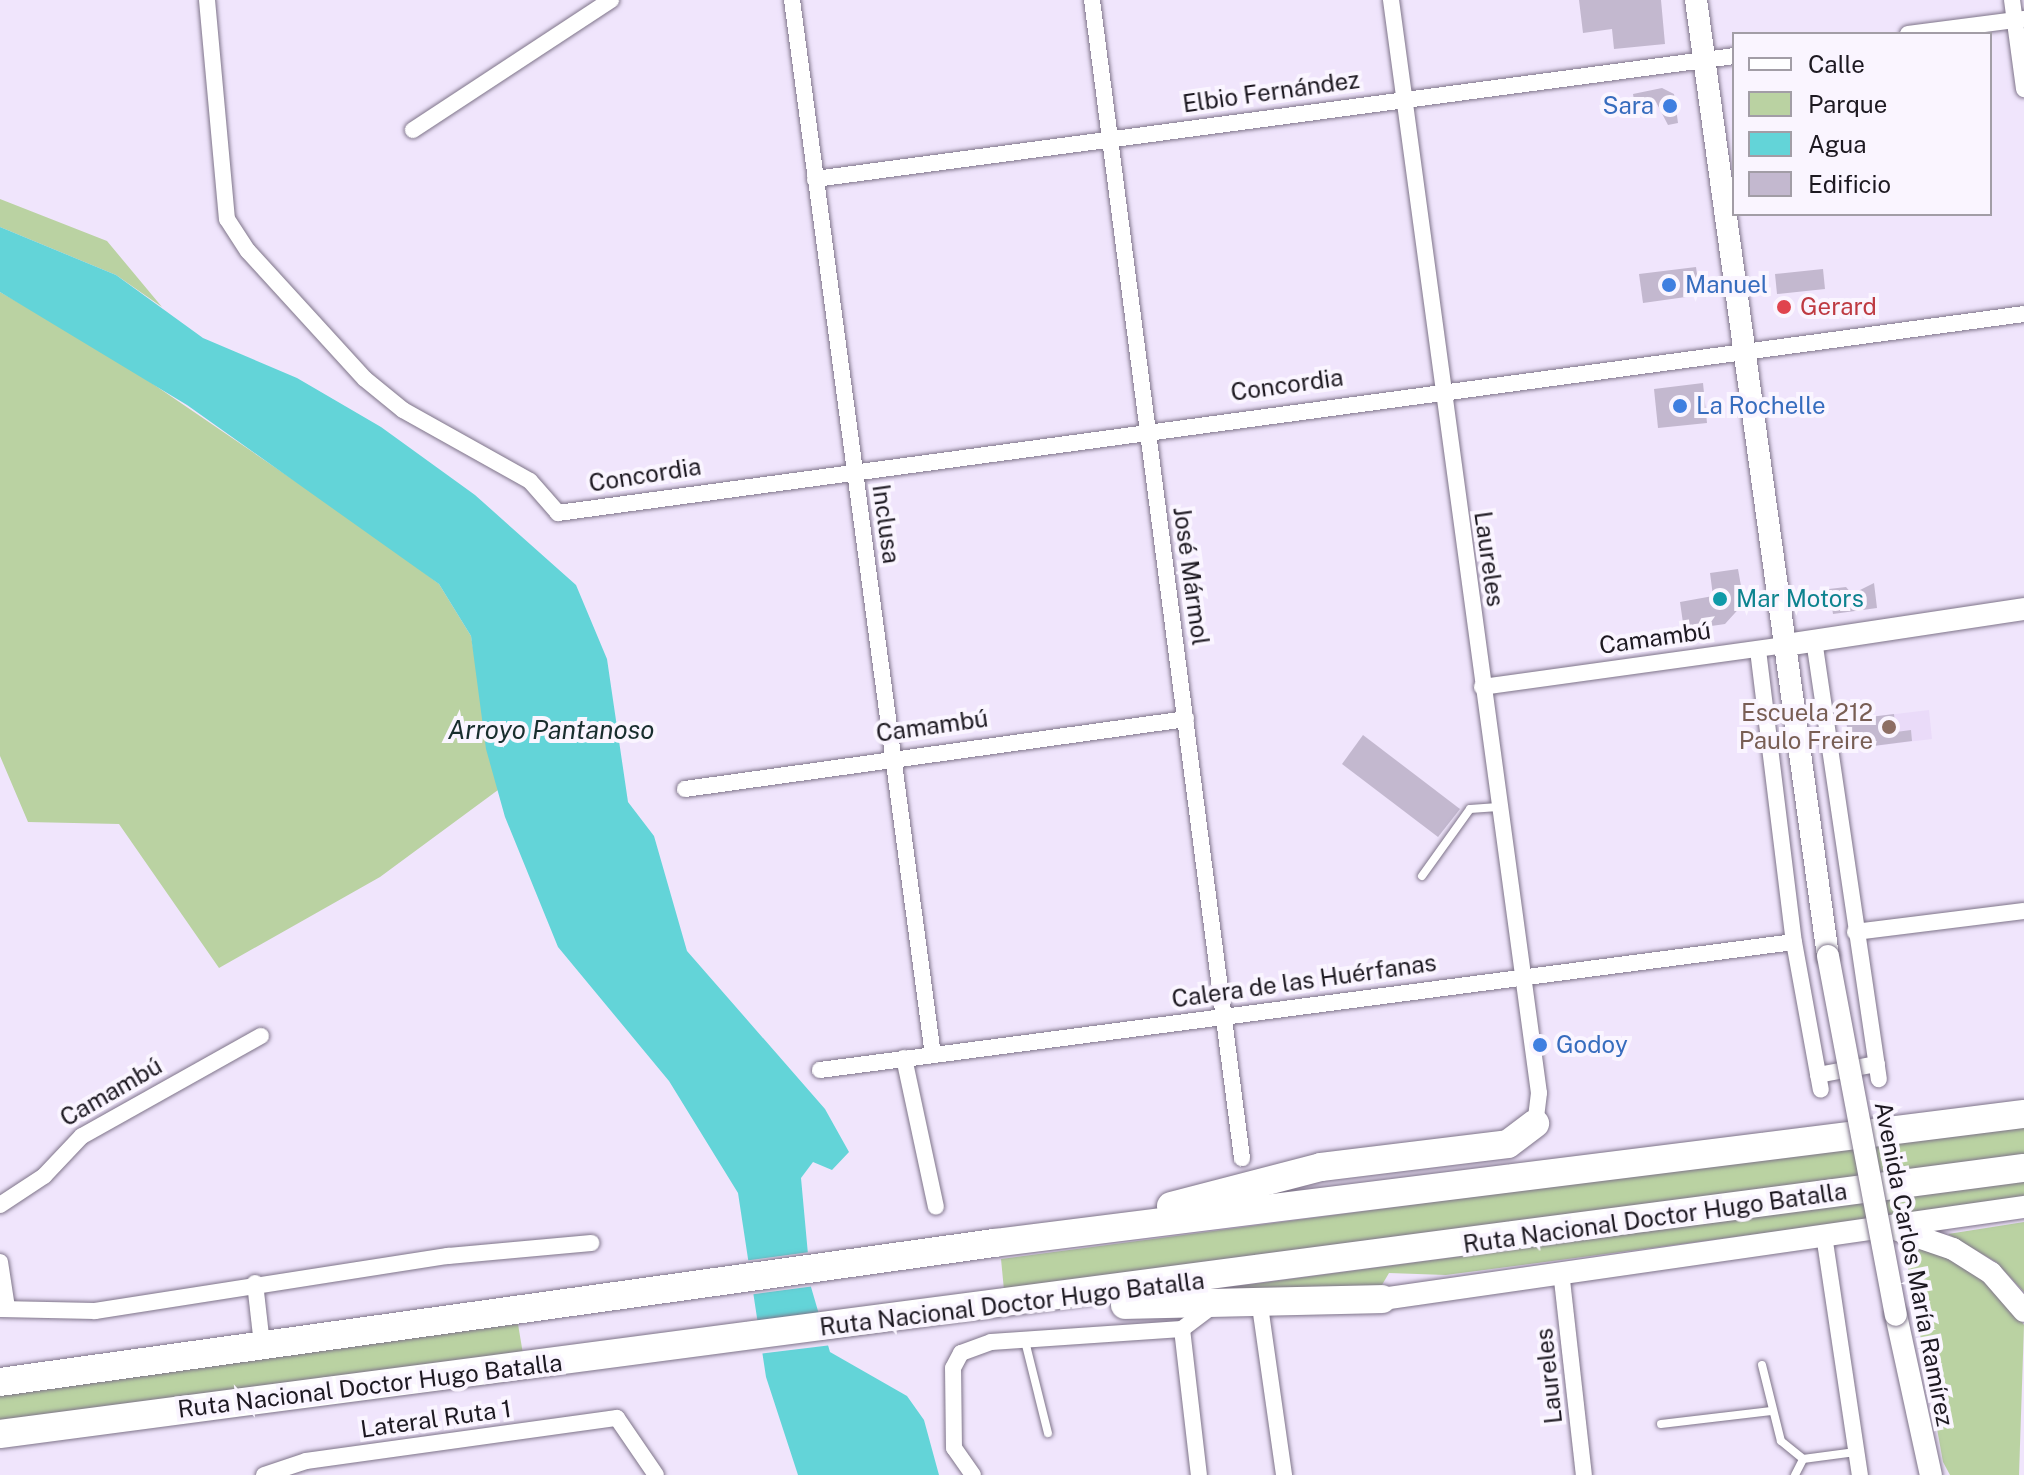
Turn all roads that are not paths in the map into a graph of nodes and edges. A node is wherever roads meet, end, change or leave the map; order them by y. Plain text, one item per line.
1 (207, 0) edge
2 (611, 0) edge
3 (792, 0) edge
4 (1092, 0) edge
5 (1391, 0) edge
6 (1696, 0) edge
7 (2012, 0) edge
8 (2020, 20) edge
9 (1924, 32) edge
10 (1732, 56) edge
11 (1704, 60) junction
12 (2024, 89) edge
13 (1404, 98) junction
14 (413, 130) dead end
15 (1112, 139) junction
16 (815, 179) junction
17 (2024, 314) edge
18 (1745, 353) junction
19 (1442, 388) junction
20 (1146, 428) junction
21 (854, 467) junction
22 (2024, 609) edge
23 (1814, 640) junction
24 (1786, 645) junction
25 (1758, 650) junction
26 (1482, 687) junction
27 (1186, 719) junction
28 (893, 757) junction
29 (685, 789) dead end
30 (1498, 807) junction
31 (1422, 876) dead end
32 (2024, 911) edge
33 (1855, 932) junction
34 (1794, 942) junction
35 (1521, 976) junction
36 (1226, 1015) junction
37 (261, 1036) dead end
38 (933, 1055) junction
39 (904, 1058) junction
40 (820, 1070) dead end
41 (2024, 1114) edge
42 (1535, 1124) joint
43 (1242, 1158) dead end
44 (2024, 1168) edge
45 (0, 1205) edge
46 (936, 1207) dead end
47 (2024, 1207) edge
48 (1885, 1227) junction
49 (1824, 1235) junction
50 (1026, 1239) junction
51 (591, 1243) dead end
52 (0, 1262) edge
53 (1561, 1271) junction
54 (255, 1283) junction
55 (1382, 1299) joint
56 (1041, 1302) junction
57 (1213, 1306) junction
58 (1260, 1306) junction
59 (4, 1309) edge
60 (2024, 1311) edge
61 (1182, 1329) junction
62 (1025, 1340) junction
63 (262, 1344) junction
64 (1762, 1365) dead end
65 (0, 1382) edge
66 (1771, 1411) junction
67 (1661, 1424) dead end
68 (1048, 1433) dead end
69 (0, 1434) edge
70 (1856, 1452) junction
71 (1803, 1459) junction
72 (275, 1473) edge
73 (1932, 1473) edge
74 (656, 1475) edge
75 (973, 1475) edge
76 (1199, 1475) edge
77 (1284, 1475) edge
78 (1584, 1475) edge
79 (1795, 1475) edge
80 (1860, 1475) edge

1 - 21 street, Concordia
2 - 14 street
3 - 16 street, Inclusa
4 - 15 street, José Mármol
5 - 13 street, Laureles
6 - 11 main road, Avenida Carlos María Ramírez
7 - 8 street
8 - 9 street
8 - 12 street
10 - 11 street, Elbio Fernández
11 - 13 street, Elbio Fernández
11 - 18 main road, Avenida Carlos María Ramírez
13 - 15 street, Elbio Fernández
13 - 19 street, Laureles
15 - 16 street, Elbio Fernández
15 - 20 street, José Mármol
16 - 21 street, Inclusa
17 - 18 street, Concordia
18 - 19 street, Concordia
18 - 24 main road, Avenida Carlos María Ramírez
19 - 20 street, Concordia
19 - 26 street, Laureles
20 - 21 street, Concordia
20 - 27 street, José Mármol
21 - 28 street, Inclusa
22 - 23 main road, Camambú
23 - 24 main road, Camambú
23 - 33 street
24 - 25 street, Camambú
24 - 73 main road, Avenida Carlos María Ramírez, bridge
25 - 26 street, Camambú
25 - 34 street
26 - 30 street, Laureles
27 - 28 street, Camambú
27 - 36 street, José Mármol
28 - 29 street, Camambú
28 - 38 street, Inclusa
30 - 31 lane
30 - 35 street, Laureles
32 - 33 street
33 - 34 street
34 - 35 street, Calera de las Huérfanas
35 - 36 street, Calera de las Huérfanas
35 - 42 street, Laureles
36 - 38 street, Calera de las Huérfanas
36 - 43 street, José Mármol
37 - 45 street, Camambú
38 - 39 street, Calera de las Huérfanas
39 - 40 street, Calera de las Huérfanas
39 - 46 street
41 - 50 highway
42 - 50 highway
44 - 56 highway, Ruta Nacional Doctor Hugo Batalla
47 - 48 main road
48 - 49 main road
48 - 60 main road, Avenida Carlos María Ramírez
49 - 53 main road
49 - 70 street
50 - 63 highway
51 - 54 street
52 - 59 street
53 - 55 main road
53 - 78 street, Laureles
54 - 59 street
54 - 63 street
55 - 58 highway
56 - 57 highway
56 - 69 highway, Ruta Nacional Doctor Hugo Batalla
57 - 58 highway
57 - 61 street
58 - 77 street
61 - 62 street
61 - 76 street
62 - 68 lane
62 - 75 street
63 - 65 highway
64 - 66 lane
66 - 67 lane
66 - 71 lane
70 - 71 lane
70 - 80 street
71 - 79 lane
72 - 74 street, Lateral Ruta 1

